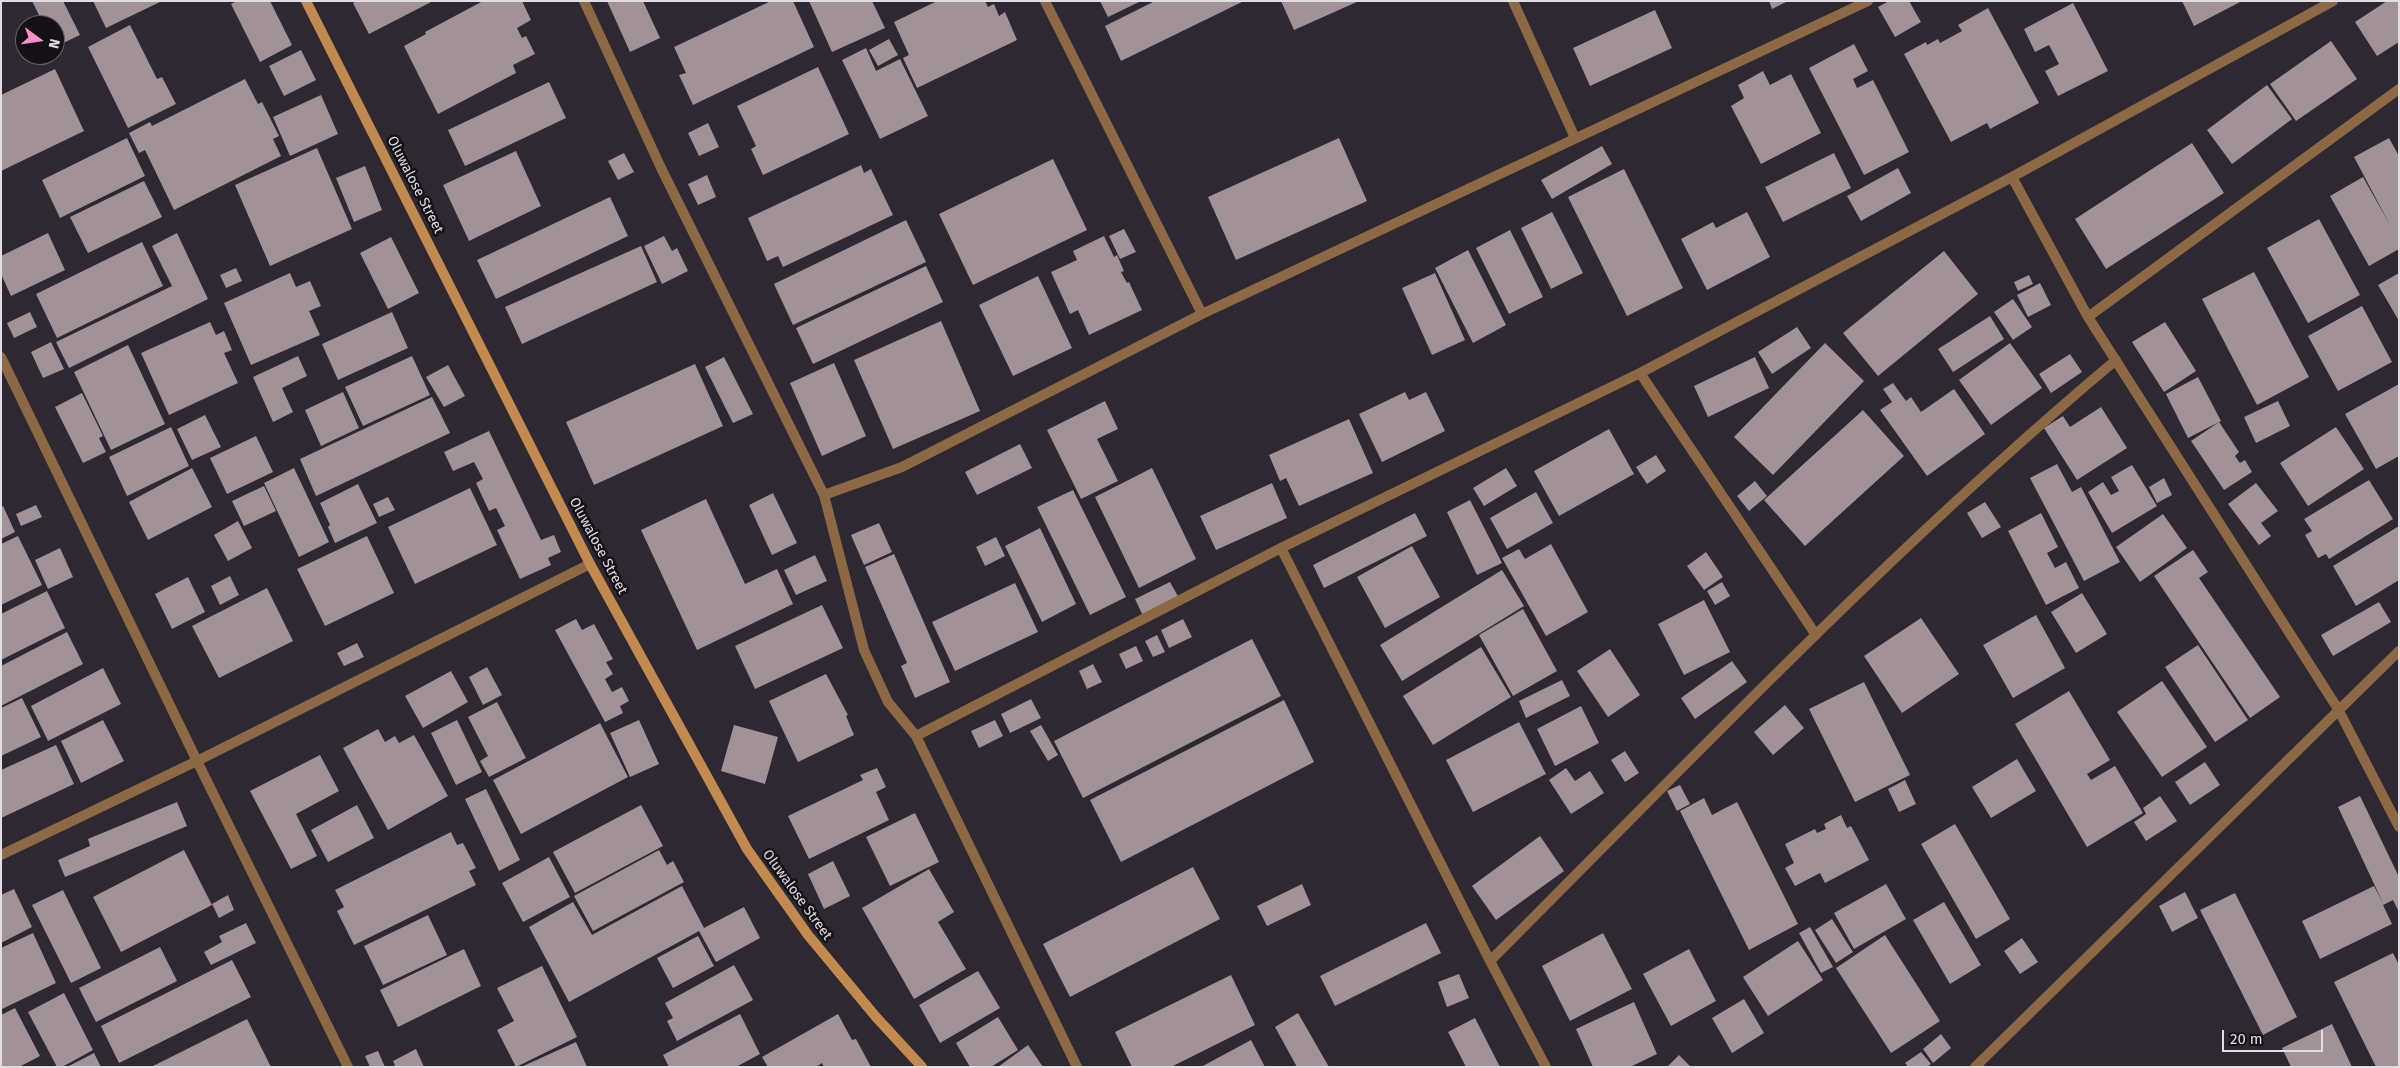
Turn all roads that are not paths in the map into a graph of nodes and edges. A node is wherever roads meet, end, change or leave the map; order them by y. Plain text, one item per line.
1 (306, 1) edge
2 (584, 1) edge
3 (1045, 1) edge
4 (1513, 1) edge
5 (1868, 1) edge
6 (2333, 1) edge
7 (2399, 89) edge
8 (1575, 138) junction
9 (2012, 177) junction
10 (1202, 314) junction
11 (2088, 317) junction
12 (1, 357) edge
13 (2116, 360) junction
14 (1640, 373) junction
15 (824, 496) junction
16 (1281, 548) junction
17 (590, 564) junction
18 (1816, 635) junction
19 (2399, 651) edge
20 (2338, 708) junction
21 (916, 736) junction
22 (197, 761) junction
23 (2399, 827) edge
24 (1, 855) edge
25 (1490, 961) junction
26 (348, 1067) edge
27 (922, 1067) edge
28 (1077, 1067) edge
29 (1546, 1067) edge
30 (1975, 1067) edge

1 - 17 street, Oluwalose Street
2 - 15 street
3 - 10 street
4 - 8 street
5 - 8 street
6 - 9 street
7 - 11 street
8 - 10 street
9 - 11 street
9 - 14 street
10 - 15 street
11 - 13 street
12 - 22 street
13 - 18 street
13 - 20 street
14 - 16 street
14 - 18 street
15 - 21 street
16 - 21 street
16 - 25 street
17 - 22 street
17 - 27 street, Oluwalose Street
18 - 25 street
19 - 20 street
20 - 23 street
20 - 30 street
21 - 28 street
22 - 24 street
22 - 26 street
25 - 29 street

